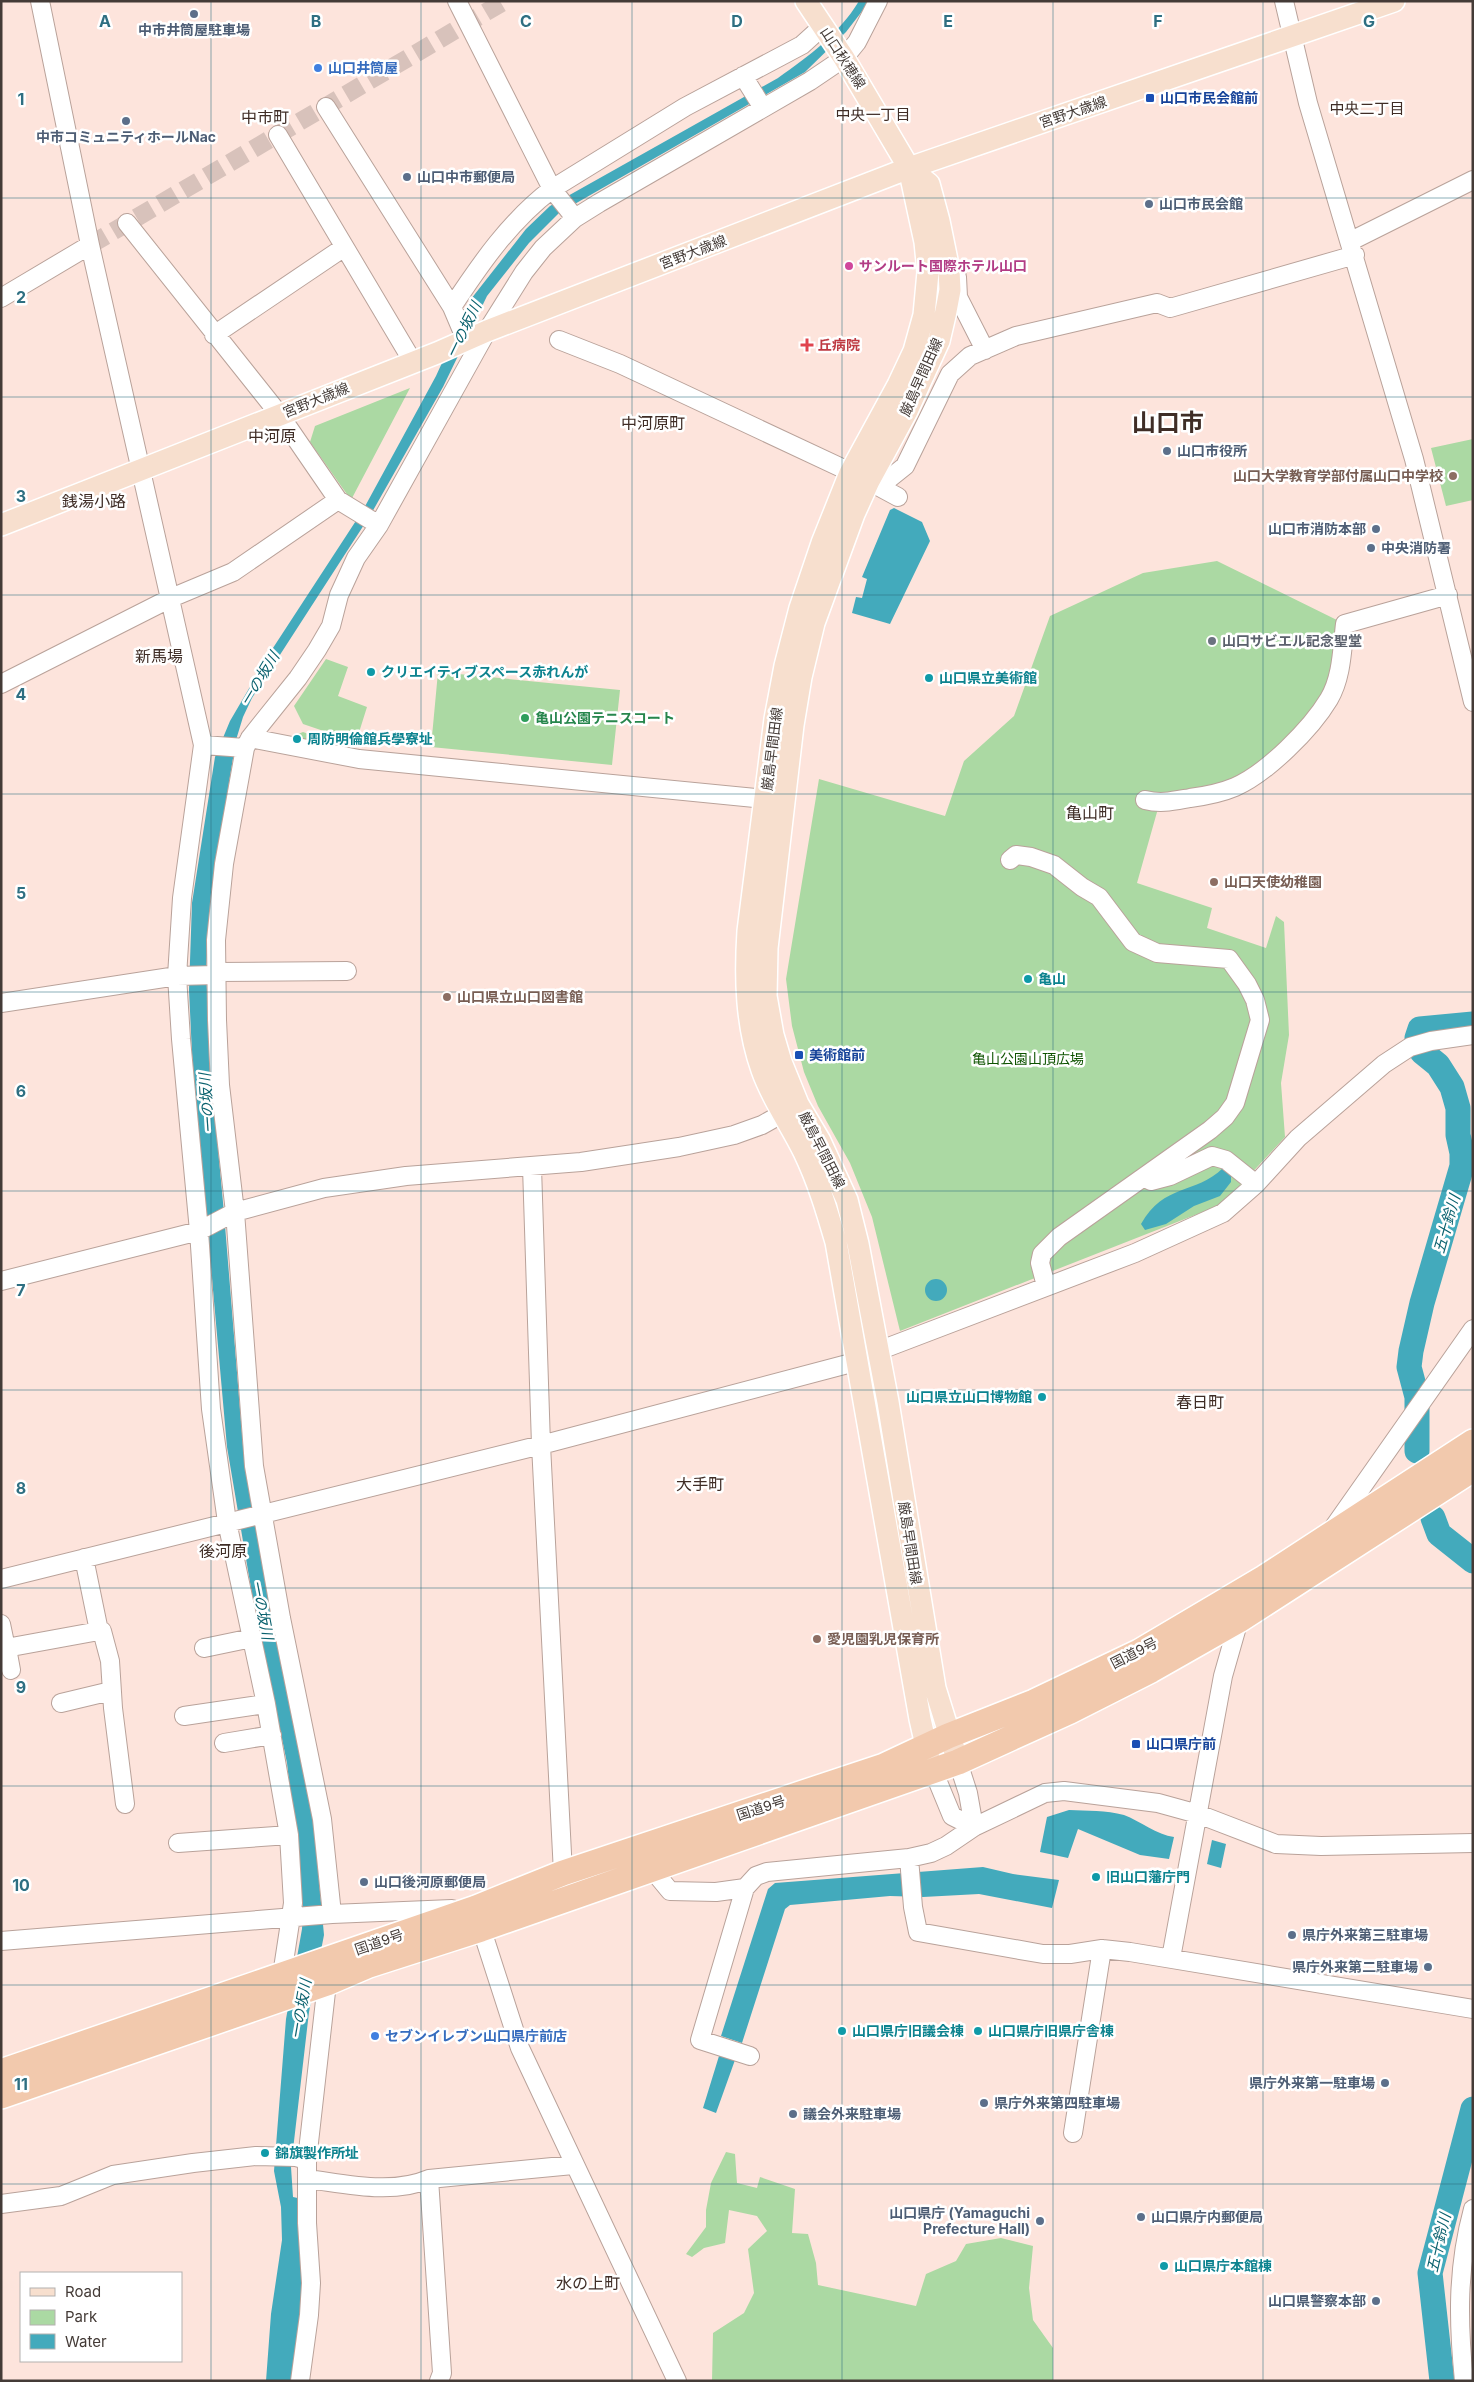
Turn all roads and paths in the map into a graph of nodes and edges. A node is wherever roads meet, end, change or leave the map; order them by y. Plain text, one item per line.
1 (40, 1) edge
2 (457, 1) edge
3 (806, 1) edge
4 (878, 1) edge
5 (1284, 1) edge
6 (1394, 1) edge
7 (823, 26) junction
8 (1292, 35) junction
9 (844, 58) junction
10 (746, 82) junction
11 (761, 105) junction
12 (326, 107) dead end
13 (278, 135) dead end
14 (909, 168) junction
15 (1473, 180) edge
16 (554, 191) junction
17 (575, 218) junction
18 (127, 223) dead end
19 (90, 245) junction
20 (343, 248) junction
21 (1353, 248) junction
22 (945, 249) junction
23 (1, 298) edge
24 (455, 314) junction
25 (487, 331) junction
26 (214, 335) junction
27 (466, 340) junction
28 (559, 340) dead end
29 (985, 350) junction
30 (413, 362) junction
31 (280, 414) junction
32 (140, 470) junction
33 (866, 480) junction
34 (898, 497) dead end
35 (345, 505) junction
36 (377, 523) junction
37 (1, 525) edge
38 (1448, 595) junction
39 (171, 598) junction
40 (1, 684) edge
41 (1473, 702) edge
42 (206, 745) junction
43 (244, 745) junction
44 (765, 799) junction
45 (1145, 800) dead end
46 (1010, 860) dead end
47 (347, 972) dead end
48 (213, 974) junction
49 (180, 976) junction
50 (1, 1004) edge
51 (1473, 1035) edge
52 (790, 1109) junction
53 (532, 1167) junction
54 (1145, 1178) junction
55 (1256, 1184) junction
56 (231, 1214) junction
57 (202, 1229) junction
58 (1, 1281) edge
59 (1046, 1286) junction
60 (1473, 1329) edge
61 (878, 1351) junction
62 (859, 1361) junction
63 (1473, 1442) edge
64 (541, 1445) junction
65 (1473, 1469) edge
66 (258, 1514) junction
67 (231, 1521) junction
68 (1328, 1536) junction
69 (84, 1558) junction
70 (1, 1579) edge
71 (1240, 1620) junction
72 (1, 1624) edge
73 (99, 1632) junction
74 (252, 1638) junction
75 (7, 1648) junction
76 (204, 1648) dead end
77 (11, 1670) dead end
78 (112, 1691) junction
79 (61, 1704) dead end
80 (266, 1704) junction
81 (184, 1716) dead end
82 (272, 1735) junction
83 (948, 1736) junction
84 (224, 1743) dead end
85 (926, 1746) junction
86 (958, 1762) junction
87 (933, 1770) junction
88 (125, 1804) dead end
89 (1198, 1814) junction
90 (974, 1827) junction
91 (290, 1835) junction
92 (178, 1843) dead end
93 (1473, 1843) edge
94 (909, 1863) junction
95 (651, 1868) junction
96 (563, 1873) junction
97 (745, 1888) junction
98 (329, 1914) junction
99 (295, 1917) junction
100 (478, 1918) junction
101 (1, 1941) edge
102 (1102, 1949) junction
103 (1171, 1958) junction
104 (325, 1976) junction
105 (286, 1981) junction
106 (1473, 2009) edge
107 (750, 2056) dead end
108 (1, 2072) edge
109 (1, 2096) edge
110 (1073, 2133) dead end
111 (302, 2159) junction
112 (573, 2165) junction
113 (308, 2179) junction
114 (429, 2179) junction
115 (1, 2204) edge
116 (1473, 2210) edge
117 (300, 2381) edge
118 (439, 2381) edge
119 (677, 2381) edge
120 (1464, 2381) edge

1 - 19 street
2 - 16 street
3 - 7 main road, 山口秋穂線
4 - 9 street
5 - 8 street
6 - 8 main road, 宮野大歳線
7 - 9 main road, 山口秋穂線
7 - 10 street
8 - 14 main road, 宮野大歳線
8 - 21 street
9 - 11 street
9 - 14 main road, 山口秋穂線
10 - 11 street
10 - 16 street
11 - 17 street
12 - 24 street
13 - 20 street
14 - 22 main road, 厳島早間田線
14 - 25 main road, 宮野大歳線
14 - 33 main road, 厳島早間田線
15 - 21 street
16 - 17 street
16 - 24 street
17 - 25 street
18 - 26 street
19 - 23 street
19 - 32 street
20 - 26 street
20 - 30 street
21 - 29 street
21 - 38 street
22 - 29 street
22 - 33 main road, 厳島早間田線
24 - 27 street
25 - 27 main road, 宮野大歳線
25 - 36 street
26 - 31 street
27 - 30 main road, 宮野大歳線
28 - 33 street
29 - 33 street
30 - 31 main road, 宮野大歳線
31 - 32 main road, 宮野大歳線
31 - 35 street
32 - 37 main road, 宮野大歳線
32 - 39 street
33 - 34 street
33 - 44 main road, 厳島早間田線
33 - 52 main road, 厳島早間田線
35 - 36 street
35 - 39 street
36 - 43 street
38 - 41 street
38 - 45 street
39 - 40 street
39 - 42 street
42 - 43 street
42 - 49 street
43 - 44 street
43 - 48 street
44 - 52 main road, 厳島早間田線
46 - 54 street
47 - 48 street
48 - 49 street
48 - 56 street
49 - 50 street
49 - 57 street
51 - 55 street
52 - 53 street
52 - 61 main road, 厳島早間田線
52 - 62 main road, 厳島早間田線
53 - 56 street
53 - 64 street
54 - 55 street
54 - 59 street
55 - 59 street
56 - 57 street
56 - 66 street
57 - 58 street
57 - 67 street
59 - 61 street
60 - 68 street
61 - 62 street
61 - 83 main road, 厳島早間田線
62 - 64 street
62 - 85 main road, 厳島早間田線
63 - 68 highway, 国道9号
64 - 66 street
64 - 96 street
65 - 71 highway, 国道9号
66 - 67 street
66 - 98 street
67 - 69 street
67 - 74 street
68 - 83 highway, 国道9号
69 - 70 street
69 - 73 street
71 - 86 highway, 国道9号
71 - 89 street
72 - 75 street
73 - 75 street
73 - 78 street
74 - 76 street
74 - 80 street
75 - 77 street
78 - 79 street
78 - 88 street
80 - 81 street
80 - 82 street
82 - 84 street
82 - 91 street
83 - 85 highway, 国道9号
83 - 86 main road, 厳島早間田線
85 - 87 main road, 厳島早間田線
85 - 96 highway, 国道9号
86 - 87 highway, 国道9号
86 - 90 street
87 - 90 street
87 - 95 highway, 国道9号
89 - 90 street
89 - 93 street
89 - 103 street
90 - 94 street
91 - 92 street
91 - 99 street
94 - 97 street
94 - 102 street
95 - 97 street
95 - 100 highway, 国道9号
96 - 100 highway, 国道9号
97 - 107 street
98 - 99 street
98 - 100 street
99 - 101 street
99 - 105 street
100 - 104 highway, 国道9号
100 - 112 street
102 - 103 street
102 - 110 street
103 - 106 street
104 - 105 highway, 国道9号
104 - 111 street
105 - 108 highway, 国道9号
105 - 109 highway, 国道9号
111 - 113 street
111 - 115 street
112 - 114 street
112 - 119 street
113 - 114 street
113 - 117 street
114 - 118 street
116 - 120 street

